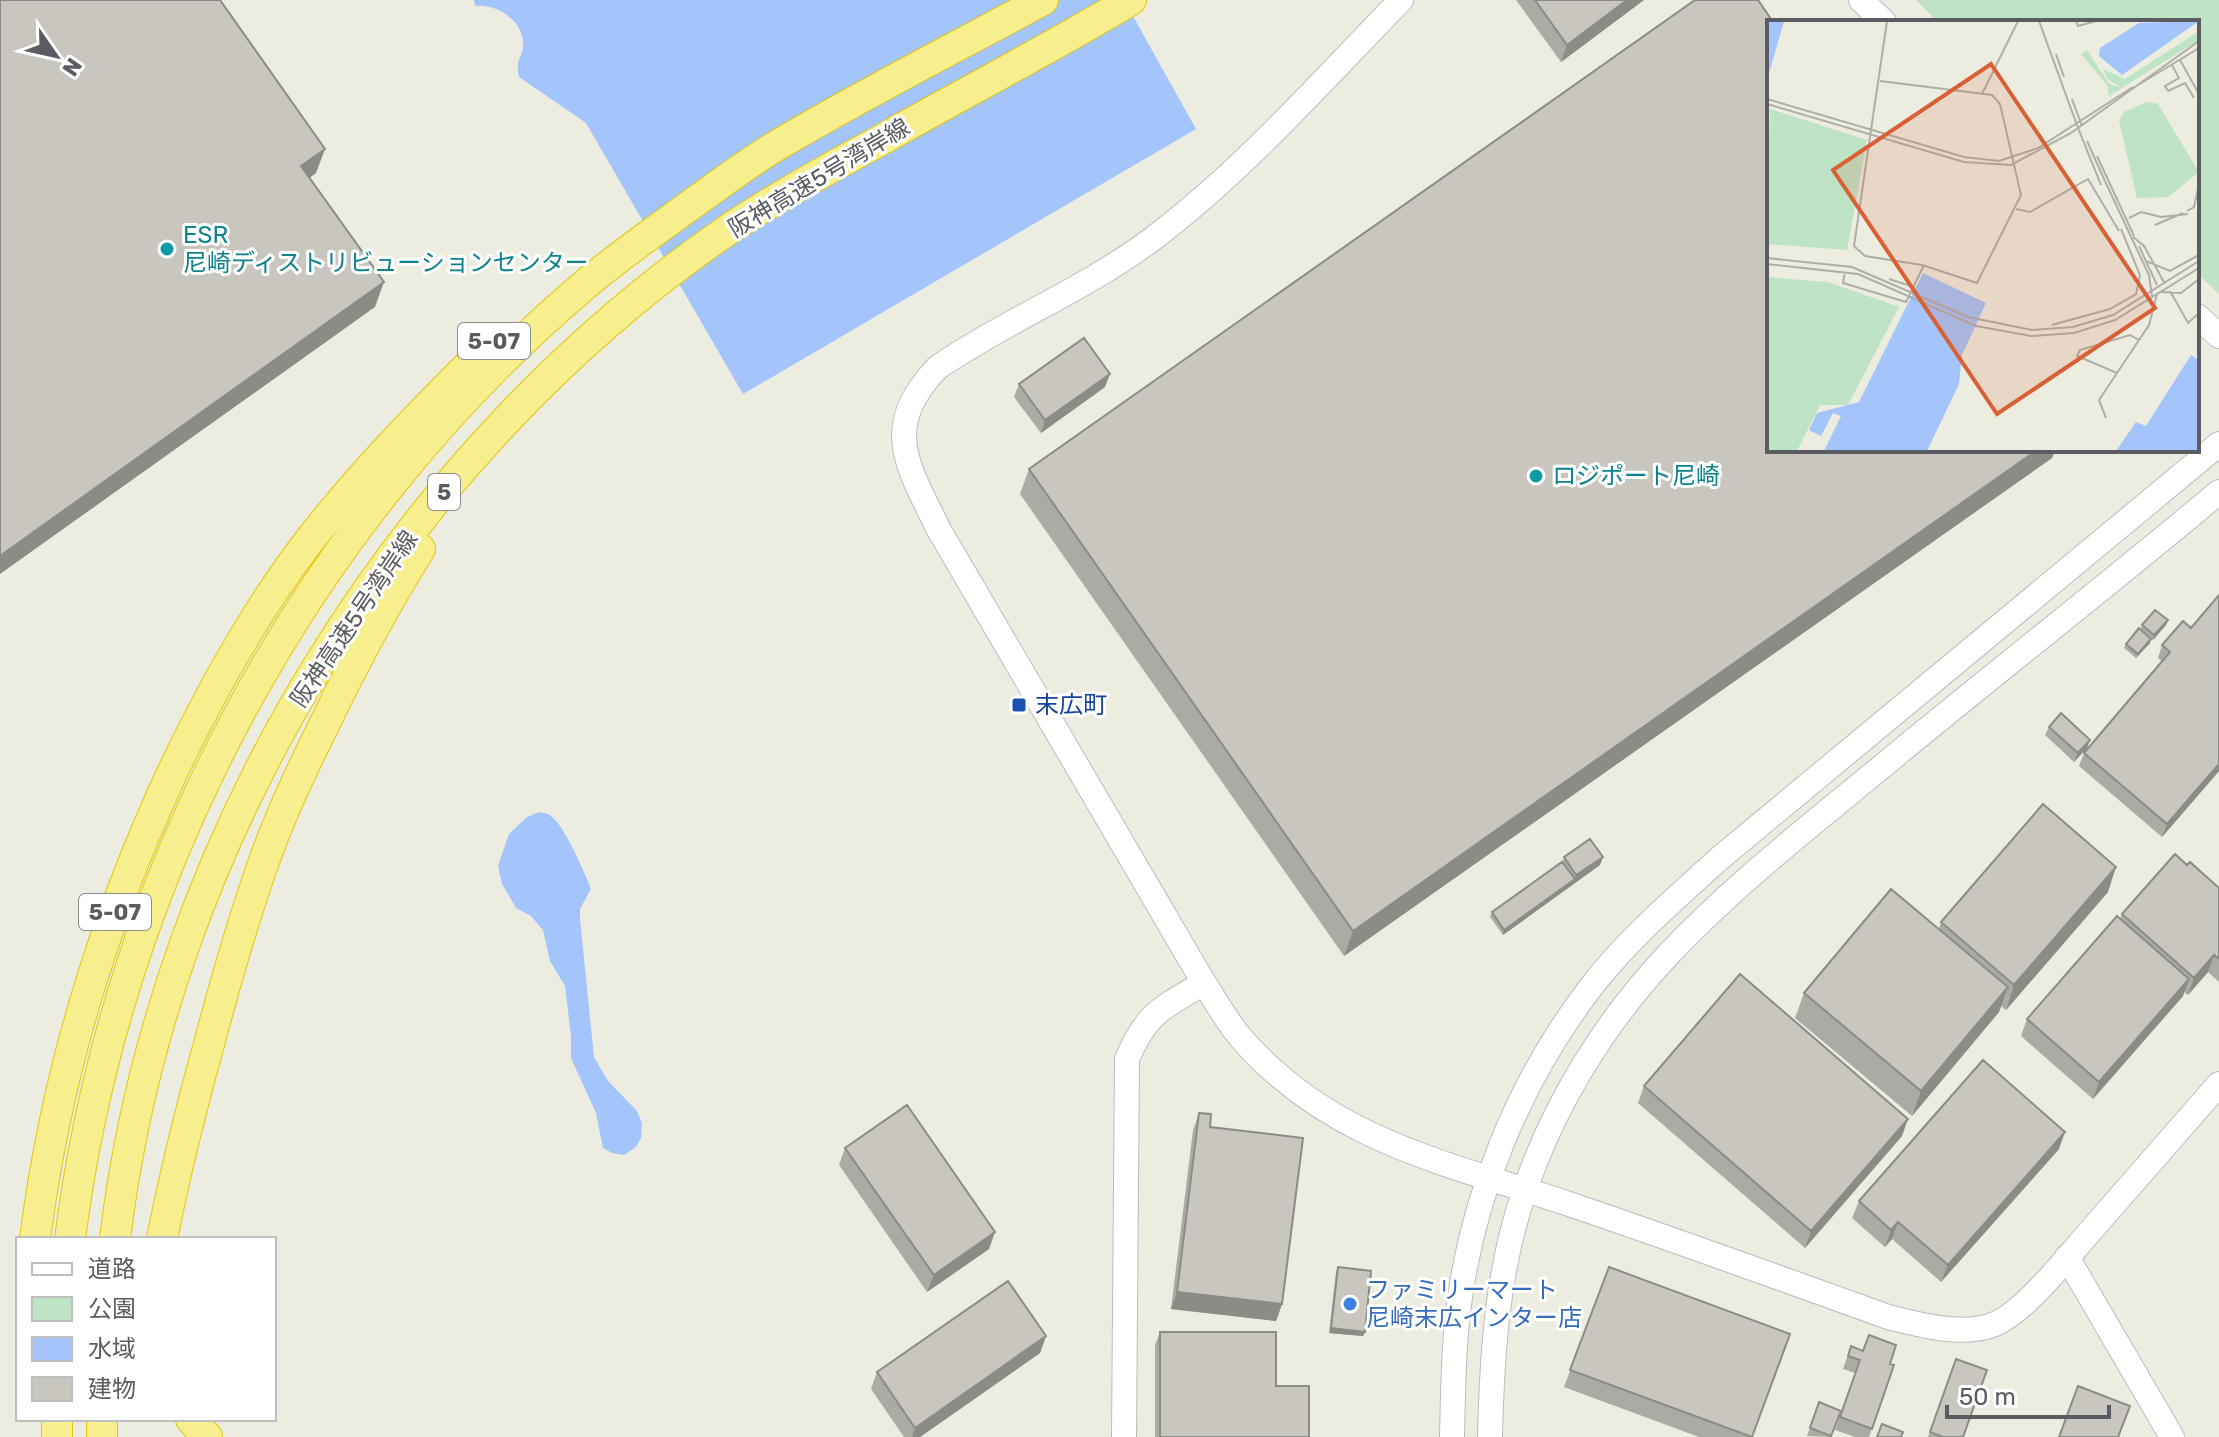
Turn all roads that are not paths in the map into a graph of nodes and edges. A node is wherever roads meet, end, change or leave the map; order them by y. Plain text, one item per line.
1 (1043, 0) edge
2 (1131, 0) edge
3 (1401, 0) edge
4 (1861, 0) edge
5 (1882, 20) edge
6 (784, 141) junction
7 (2199, 318) edge
8 (2219, 336) edge
9 (547, 378) junction
10 (2219, 444) edge
11 (2219, 492) edge
12 (1204, 983) junction
13 (2219, 1084) edge
14 (1489, 1180) junction
15 (1524, 1191) junction
16 (35, 1237) edge
17 (70, 1237) edge
18 (115, 1237) edge
19 (162, 1237) edge
20 (2067, 1257) junction
21 (193, 1421) edge
22 (207, 1437) edge
23 (1124, 1437) edge
24 (1452, 1437) edge
25 (1490, 1437) edge
26 (2172, 1437) edge

1 - 6 highway, 阪神高速5号湾岸線 / 5
2 - 9 highway, 阪神高速5号湾岸線 / 5
3 - 12 street
4 - 5 street
6 - 16 highway, 5-07
6 - 17 highway, 阪神高速5号湾岸線 / 5
7 - 8 street
9 - 18 highway, 阪神高速5号湾岸線 / 5
9 - 19 highway, 5-07
10 - 14 street
11 - 15 street
12 - 14 street
12 - 23 street
13 - 20 street
14 - 15 street
14 - 24 street
15 - 20 street
15 - 25 street
20 - 26 street
21 - 22 highway

